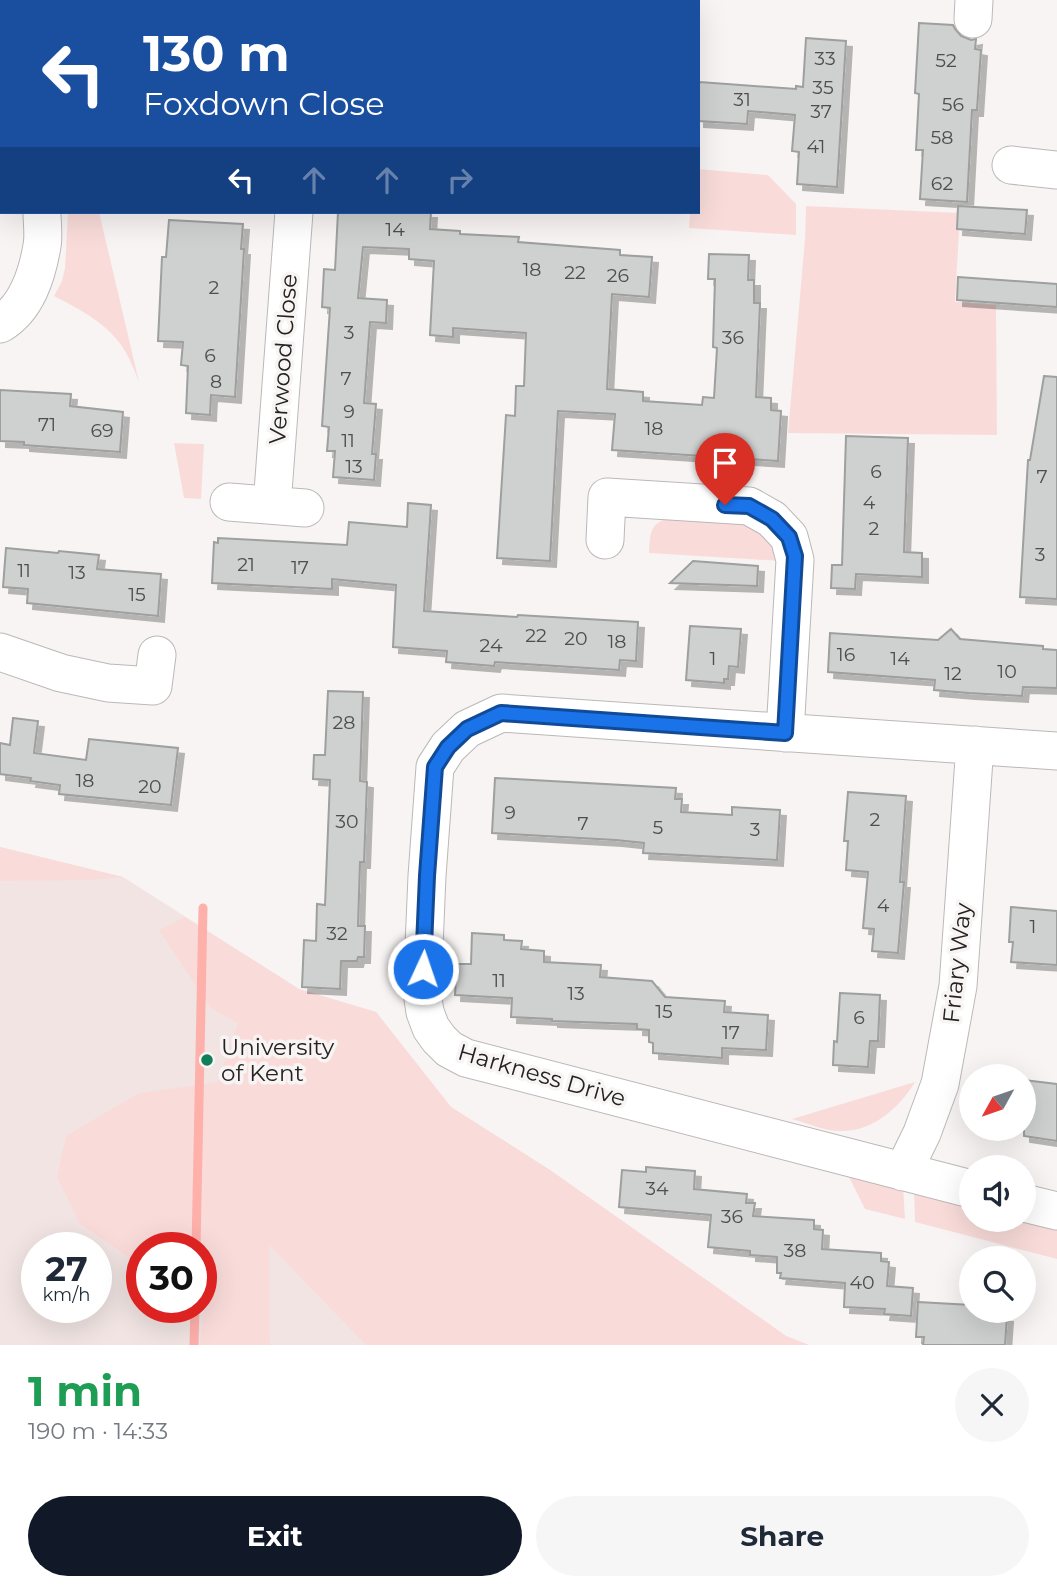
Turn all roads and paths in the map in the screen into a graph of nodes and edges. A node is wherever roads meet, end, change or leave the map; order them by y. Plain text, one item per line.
1 (1011, 165) dead end
2 (1057, 170) edge
3 (42, 214) edge
4 (294, 214) edge
5 (0, 324) edge
6 (229, 502) dead end
7 (605, 540) dead end
8 (0, 652) edge
9 (157, 654) dead end
10 (785, 733) junction
11 (975, 745) junction
12 (1057, 751) edge
13 (903, 1172) junction
14 (959, 1186) edge
15 (1036, 1205) edge
16 (1057, 1211) edge

1 - 2 street
3 - 5 street
4 - 6 street, Verwood Close
7 - 10 street
8 - 9 street
10 - 11 street, Harkness Drive
10 - 13 street, Harkness Drive
11 - 12 street, Harkness Drive
11 - 13 street, Friary Way
13 - 14 street, Harkness Drive
15 - 16 street

